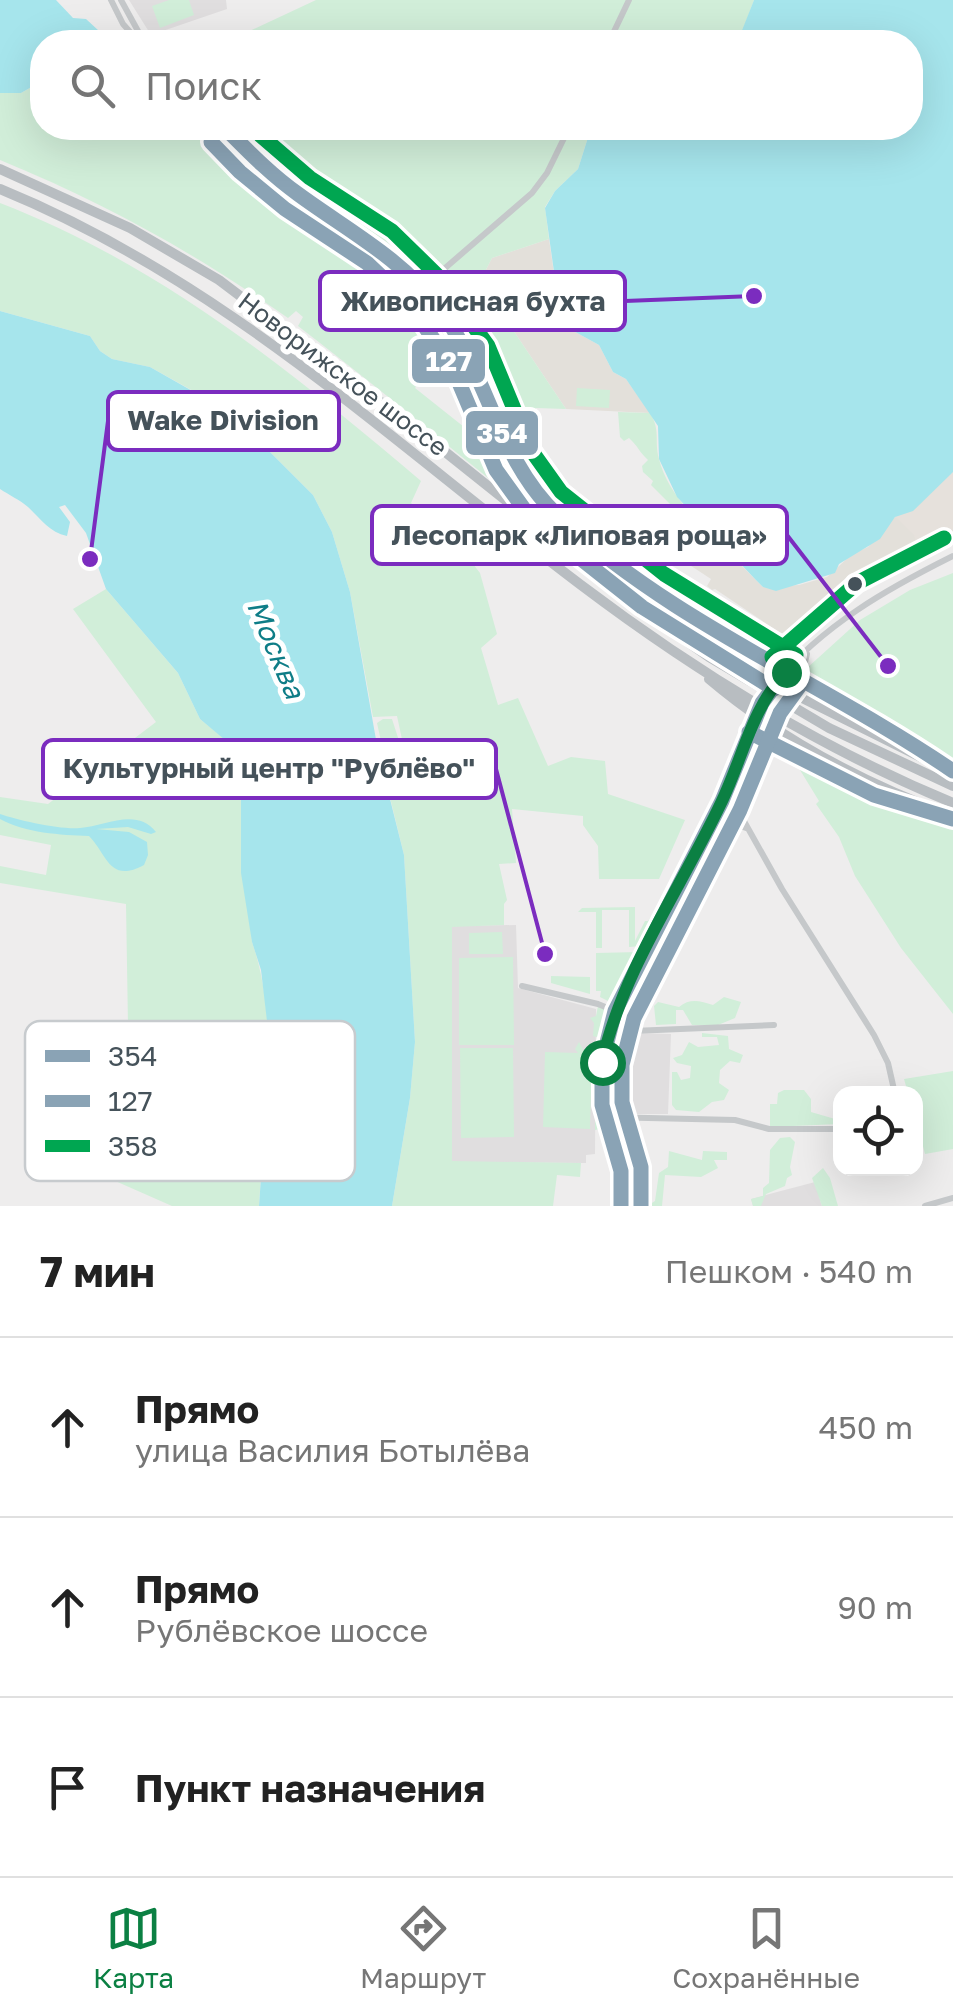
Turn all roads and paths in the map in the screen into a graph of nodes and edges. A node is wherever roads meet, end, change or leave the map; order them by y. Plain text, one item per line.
1 (111, 0) edge
2 (121, 0) edge
3 (629, 0) edge
4 (130, 30) edge
5 (136, 30) edge
6 (615, 30) edge
7 (237, 140) edge
8 (563, 140) edge
9 (0, 169) edge
10 (0, 189) edge
11 (422, 288) junction
12 (953, 556) edge
13 (689, 643) junction
14 (810, 649) junction
15 (682, 656) junction
16 (786, 672) junction
17 (752, 677) junction
18 (810, 684) junction
19 (739, 698) junction
20 (795, 699) junction
21 (776, 722) junction
22 (749, 732) junction
23 (953, 772) edge
24 (730, 784) junction
25 (953, 786) edge
26 (722, 801) junction
27 (953, 803) edge
28 (735, 805) junction
29 (953, 818) edge
30 (711, 824) junction
31 (748, 828) junction
32 (522, 986) dead end
33 (616, 1011) junction
34 (774, 1025) dead end
35 (609, 1032) junction
36 (893, 1086) edge
37 (605, 1117) junction
38 (833, 1129) edge
39 (953, 1198) edge
40 (621, 1206) edge
41 (926, 1206) edge

1 - 4 street
2 - 5 street
3 - 6 street
7 - 11 street
8 - 11 street
9 - 13 highway, Новорижское шоссе
10 - 15 highway, Новорижское шоссе
11 - 16 street
12 - 14 street
13 - 17 highway
13 - 17 highway, Новорижское шоссе
14 - 16 street
14 - 18 street
15 - 19 highway
15 - 19 highway, Новорижское шоссе
16 - 18 street
16 - 22 street
17 - 20 highway, Новорижское шоссе
18 - 23 street
19 - 21 highway, Новорижское шоссе
20 - 23 highway
20 - 25 highway, Новорижское шоссе
21 - 27 highway, Новорижское шоссе
21 - 29 highway
22 - 24 street
22 - 29 street
24 - 26 street
24 - 28 street
26 - 28 street
26 - 30 street
28 - 31 street
30 - 31 street
30 - 33 street
31 - 36 street
32 - 33 street
33 - 35 street
34 - 35 street
35 - 37 street
37 - 38 street
37 - 40 street
39 - 41 street

